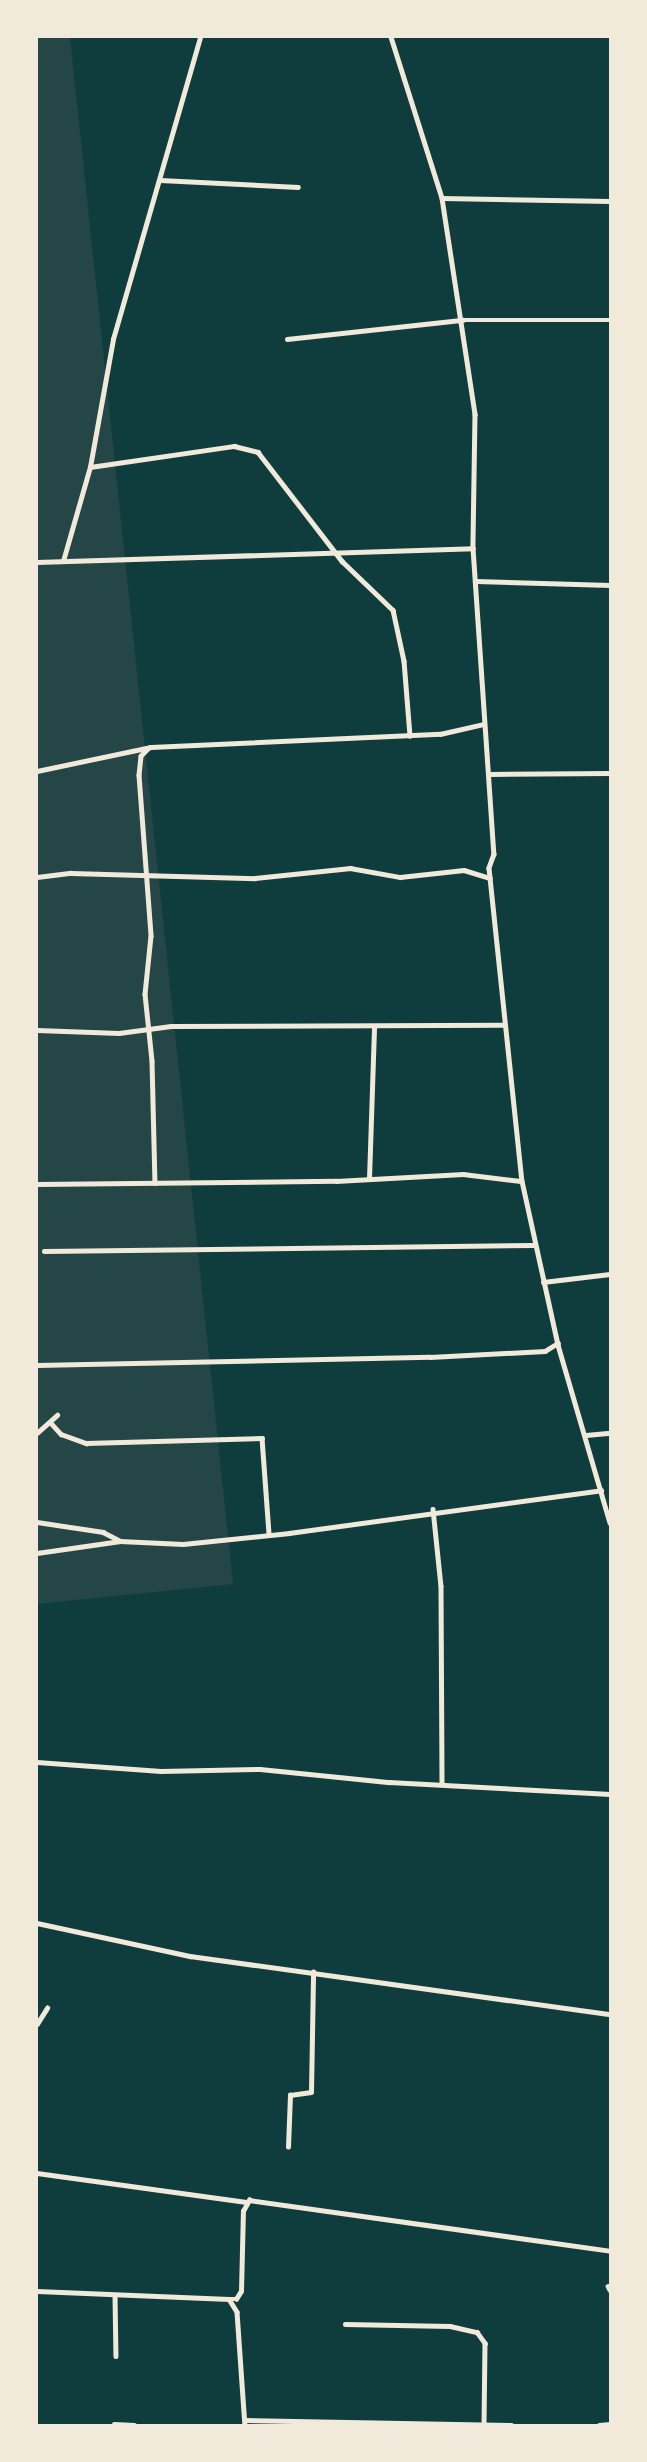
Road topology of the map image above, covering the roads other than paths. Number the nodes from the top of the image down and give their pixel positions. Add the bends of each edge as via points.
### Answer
1 (200, 37) edge
2 (391, 37) edge
3 (160, 180) junction
4 (298, 187) dead end
5 (442, 198) junction
6 (610, 201) edge
7 (463, 320) junction
8 (610, 320) edge
9 (287, 339) dead end
10 (90, 467) junction
11 (473, 548) junction
12 (335, 552) junction
13 (63, 561) junction
14 (37, 562) edge
15 (476, 581) junction
16 (610, 585) edge
17 (484, 724) junction
18 (410, 736) junction
19 (151, 747) junction
20 (37, 771) edge
21 (489, 774) junction
22 (610, 774) edge
23 (145, 876) junction
24 (37, 877) edge
25 (490, 879) junction
26 (504, 1025) junction
27 (374, 1028) junction
28 (149, 1029) junction
29 (37, 1030) edge
30 (369, 1179) junction
31 (522, 1181) junction
32 (155, 1183) junction
33 (37, 1184) edge
34 (533, 1245) junction
35 (44, 1251) dead end
36 (610, 1274) edge
37 (543, 1282) junction
38 (558, 1343) junction
39 (37, 1365) edge
40 (57, 1415) dead end
41 (51, 1423) junction
42 (37, 1433) edge
43 (610, 1433) edge
44 (586, 1435) junction
45 (601, 1490) junction
46 (433, 1509) junction
47 (37, 1522) edge
48 (610, 1523) edge
49 (269, 1534) junction
50 (120, 1541) junction
51 (37, 1553) edge
52 (37, 1762) edge
53 (442, 1784) junction
54 (610, 1794) edge
55 (37, 1923) edge
56 (313, 1972) junction
57 (47, 2007) dead end
58 (610, 2014) edge
59 (37, 2024) edge
60 (288, 2147) dead end
61 (37, 2173) edge
62 (246, 2202) junction
63 (610, 2251) edge
64 (37, 2291) edge
65 (115, 2295) junction
66 (229, 2299) junction
67 (345, 2324) dead end
68 (116, 2356) dead end
69 (245, 2423) edge
70 (484, 2423) junction
71 (114, 2424) edge
72 (610, 2424) edge
73 (134, 2425) edge
74 (511, 2425) edge
75 (599, 2425) edge

1 - 3 street
2 - 5 street
3 - 4 street
3 - 10 street via 113,339
5 - 6 street
5 - 7 street
7 - 8 street
7 - 9 street
7 - 11 street via 475,414
10 - 12 street via 251,447
10 - 13 street
11 - 12 street
11 - 15 street
12 - 13 street
12 - 18 street via 393,610 404,661
13 - 14 street
15 - 16 street
15 - 17 street
17 - 18 street
17 - 21 street
18 - 19 street
19 - 20 street
19 - 23 street via 140,763
21 - 22 street
21 - 25 street via 494,853
23 - 24 street
23 - 25 street via 265,878 350,868 400,877 464,870
23 - 28 street via 151,936 145,979
25 - 26 street
26 - 27 street
26 - 31 street
27 - 28 street via 265,1024
27 - 30 street
28 - 29 street via 119,1033
28 - 32 street
30 - 31 street via 463,1174
30 - 32 street
31 - 34 street
32 - 33 street
34 - 35 street
34 - 37 street
36 - 37 street
37 - 38 street
38 - 39 street via 545,1350 443,1356
38 - 44 street
40 - 41 street
41 - 42 street
41 - 49 street via 61,1434 86,1443 262,1438
43 - 44 street
44 - 45 street
45 - 46 street
45 - 48 street
46 - 49 street
46 - 53 street via 441,1586
47 - 50 street via 103,1532
49 - 50 street via 183,1544
50 - 51 street
52 - 53 street via 161,1770 260,1769
53 - 54 street
55 - 56 street via 190,1956
56 - 58 street
56 - 60 street via 312,2090 290,2095
57 - 59 street
61 - 62 street
62 - 63 street
62 - 66 street via 241,2291 236,2299
64 - 65 street
65 - 66 street
65 - 68 street
66 - 69 street via 237,2312
67 - 70 street via 450,2326 477,2332 485,2343
69 - 70 street
70 - 74 street
71 - 73 street
72 - 75 street

